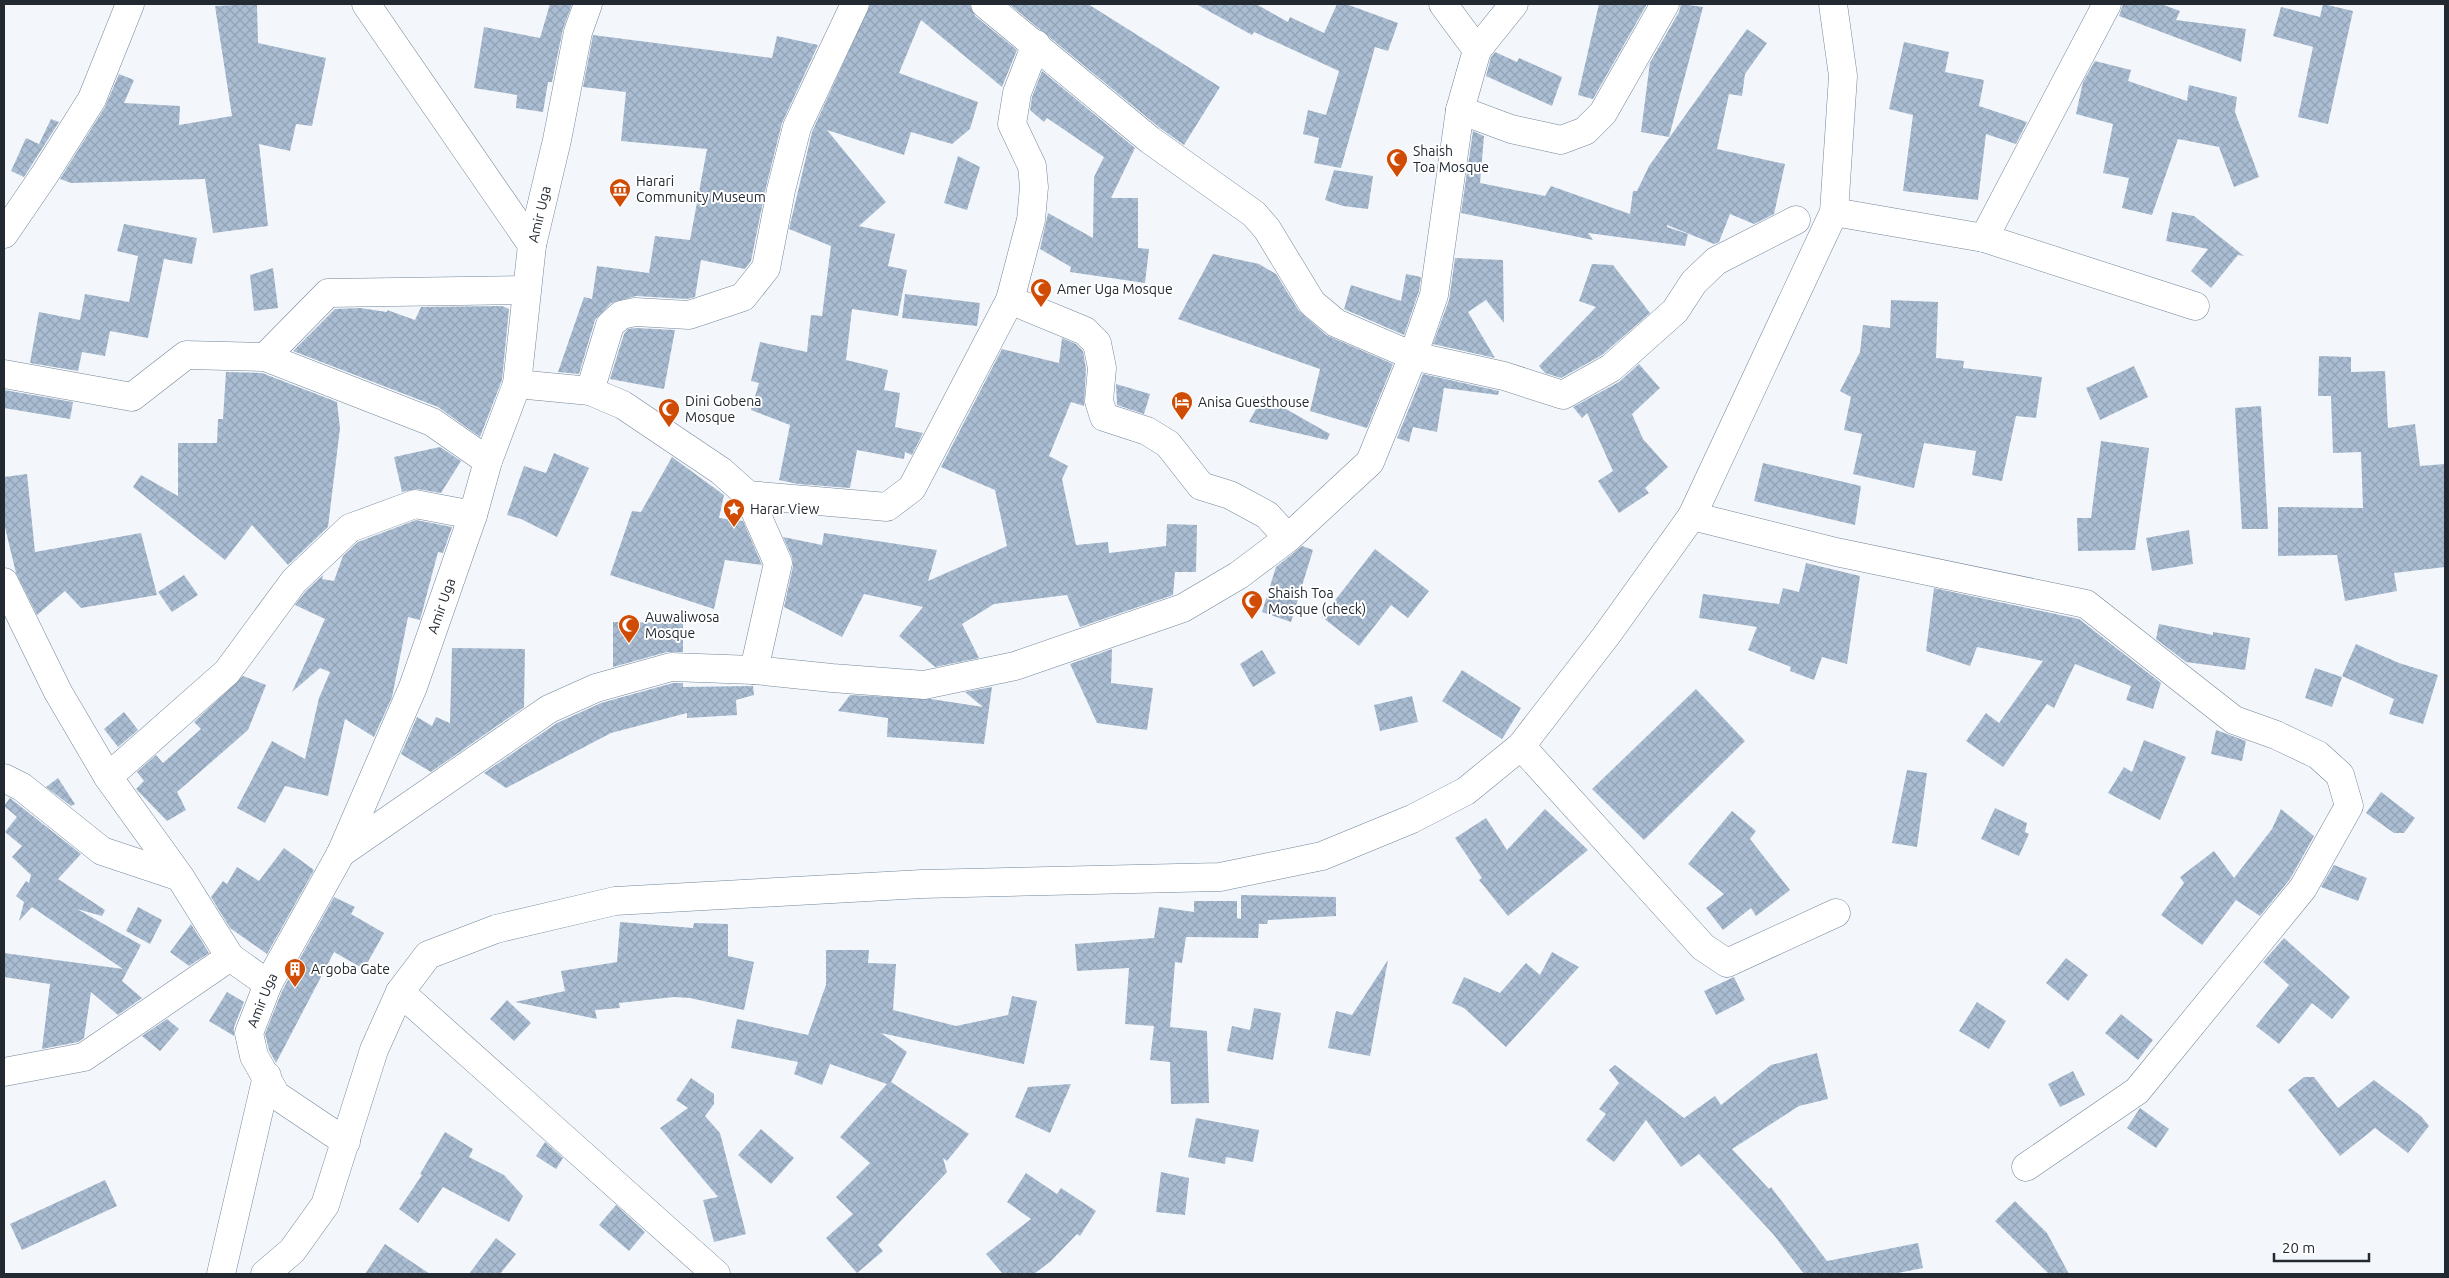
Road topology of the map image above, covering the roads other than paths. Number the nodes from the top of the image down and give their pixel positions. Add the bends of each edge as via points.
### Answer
1 (130, 4) edge
2 (366, 4) edge
3 (588, 4) edge
4 (855, 4) edge
5 (985, 4) edge
6 (1443, 4) edge
7 (1514, 4) edge
8 (1665, 4) edge
9 (1833, 4) edge
10 (2106, 4) edge
11 (1036, 44) junction
12 (1477, 50) junction
13 (1460, 110) junction
14 (1834, 212) junction
15 (1796, 220) dead end
16 (4, 234) edge
17 (1984, 238) junction
18 (532, 244) junction
19 (526, 290) junction
20 (1010, 300) junction
21 (2194, 306) dead end
22 (1413, 356) junction
23 (265, 357) junction
24 (4, 374) edge
25 (517, 384) junction
26 (590, 391) junction
27 (488, 461) junction
28 (748, 495) junction
29 (473, 515) junction
30 (1692, 516) junction
31 (1288, 538) junction
32 (4, 582) edge
33 (754, 670) junction
34 (1521, 746) junction
35 (4, 778) edge
36 (108, 778) junction
37 (341, 853) junction
38 (180, 877) junction
39 (1836, 913) dead end
40 (230, 957) junction
41 (268, 984) junction
42 (400, 992) junction
43 (4, 1072) edge
44 (267, 1076) junction
45 (346, 1142) junction
46 (2026, 1167) dead end
47 (221, 1274) edge
48 (264, 1274) edge
49 (716, 1274) edge

1 - 16 street via 92,99
2 - 18 street
3 - 18 street, Amir Uga via 578,32
4 - 26 street via 797,127 766,268 744,297 689,315 635,312 621,315 610,325
5 - 11 street
6 - 12 street
7 - 12 street
8 - 13 street via 1603,113 1585,131 1561,140 1511,129
9 - 14 street via 1843,76
10 - 17 street
11 - 20 street via 1017,93 1012,124 1032,166 1034,187 1031,220
11 - 22 street via 1150,140 1254,214 1312,304 1336,323
12 - 13 street
13 - 22 street via 1434,295
14 - 17 street
14 - 30 street
15 - 22 street via 1716,261 1694,282 1675,311 1611,368 1563,395 1504,376
17 - 21 street
18 - 19 street, Amir Uga
19 - 23 street via 328,293
19 - 25 street, Amir Uga
20 - 28 street via 912,488 887,507
20 - 31 street via 1085,331 1096,342 1102,368 1099,401 1104,417 1148,431 1168,444 1201,486 1230,494 1267,515
22 - 31 street via 1370,462
23 - 24 street via 186,355 132,396
23 - 27 street via 432,422
25 - 26 street
25 - 27 street, Amir Uga
26 - 28 street via 623,405 721,471
27 - 29 street, Amir Uga
28 - 33 street via 778,563
29 - 36 street via 415,504 350,528 294,581 227,672
29 - 37 street, Amir Uga via 413,687
30 - 34 street via 1606,636
30 - 46 street via 1836,552 2086,604 2234,720 2276,735 2318,756 2340,775 2349,806 2303,888 2137,1091
31 - 33 street via 1239,575 1183,608 1016,666 924,685
32 - 36 street via 58,692
33 - 37 street via 671,667 596,688 550,709
34 - 39 street via 1703,947 1727,962
34 - 42 street via 1466,791 1412,819 1322,856 1220,877 922,884 615,901 496,929 428,955
35 - 38 street via 22,787 102,852
36 - 38 street
37 - 41 street, Amir Uga
38 - 40 street
40 - 41 street
40 - 43 street via 84,1057
41 - 44 street, Amir Uga via 249,1033 254,1056
42 - 45 street via 374,1050
42 - 49 street
44 - 45 street, Amir Uga via 276,1094
44 - 47 street
45 - 48 street via 325,1204 292,1251

